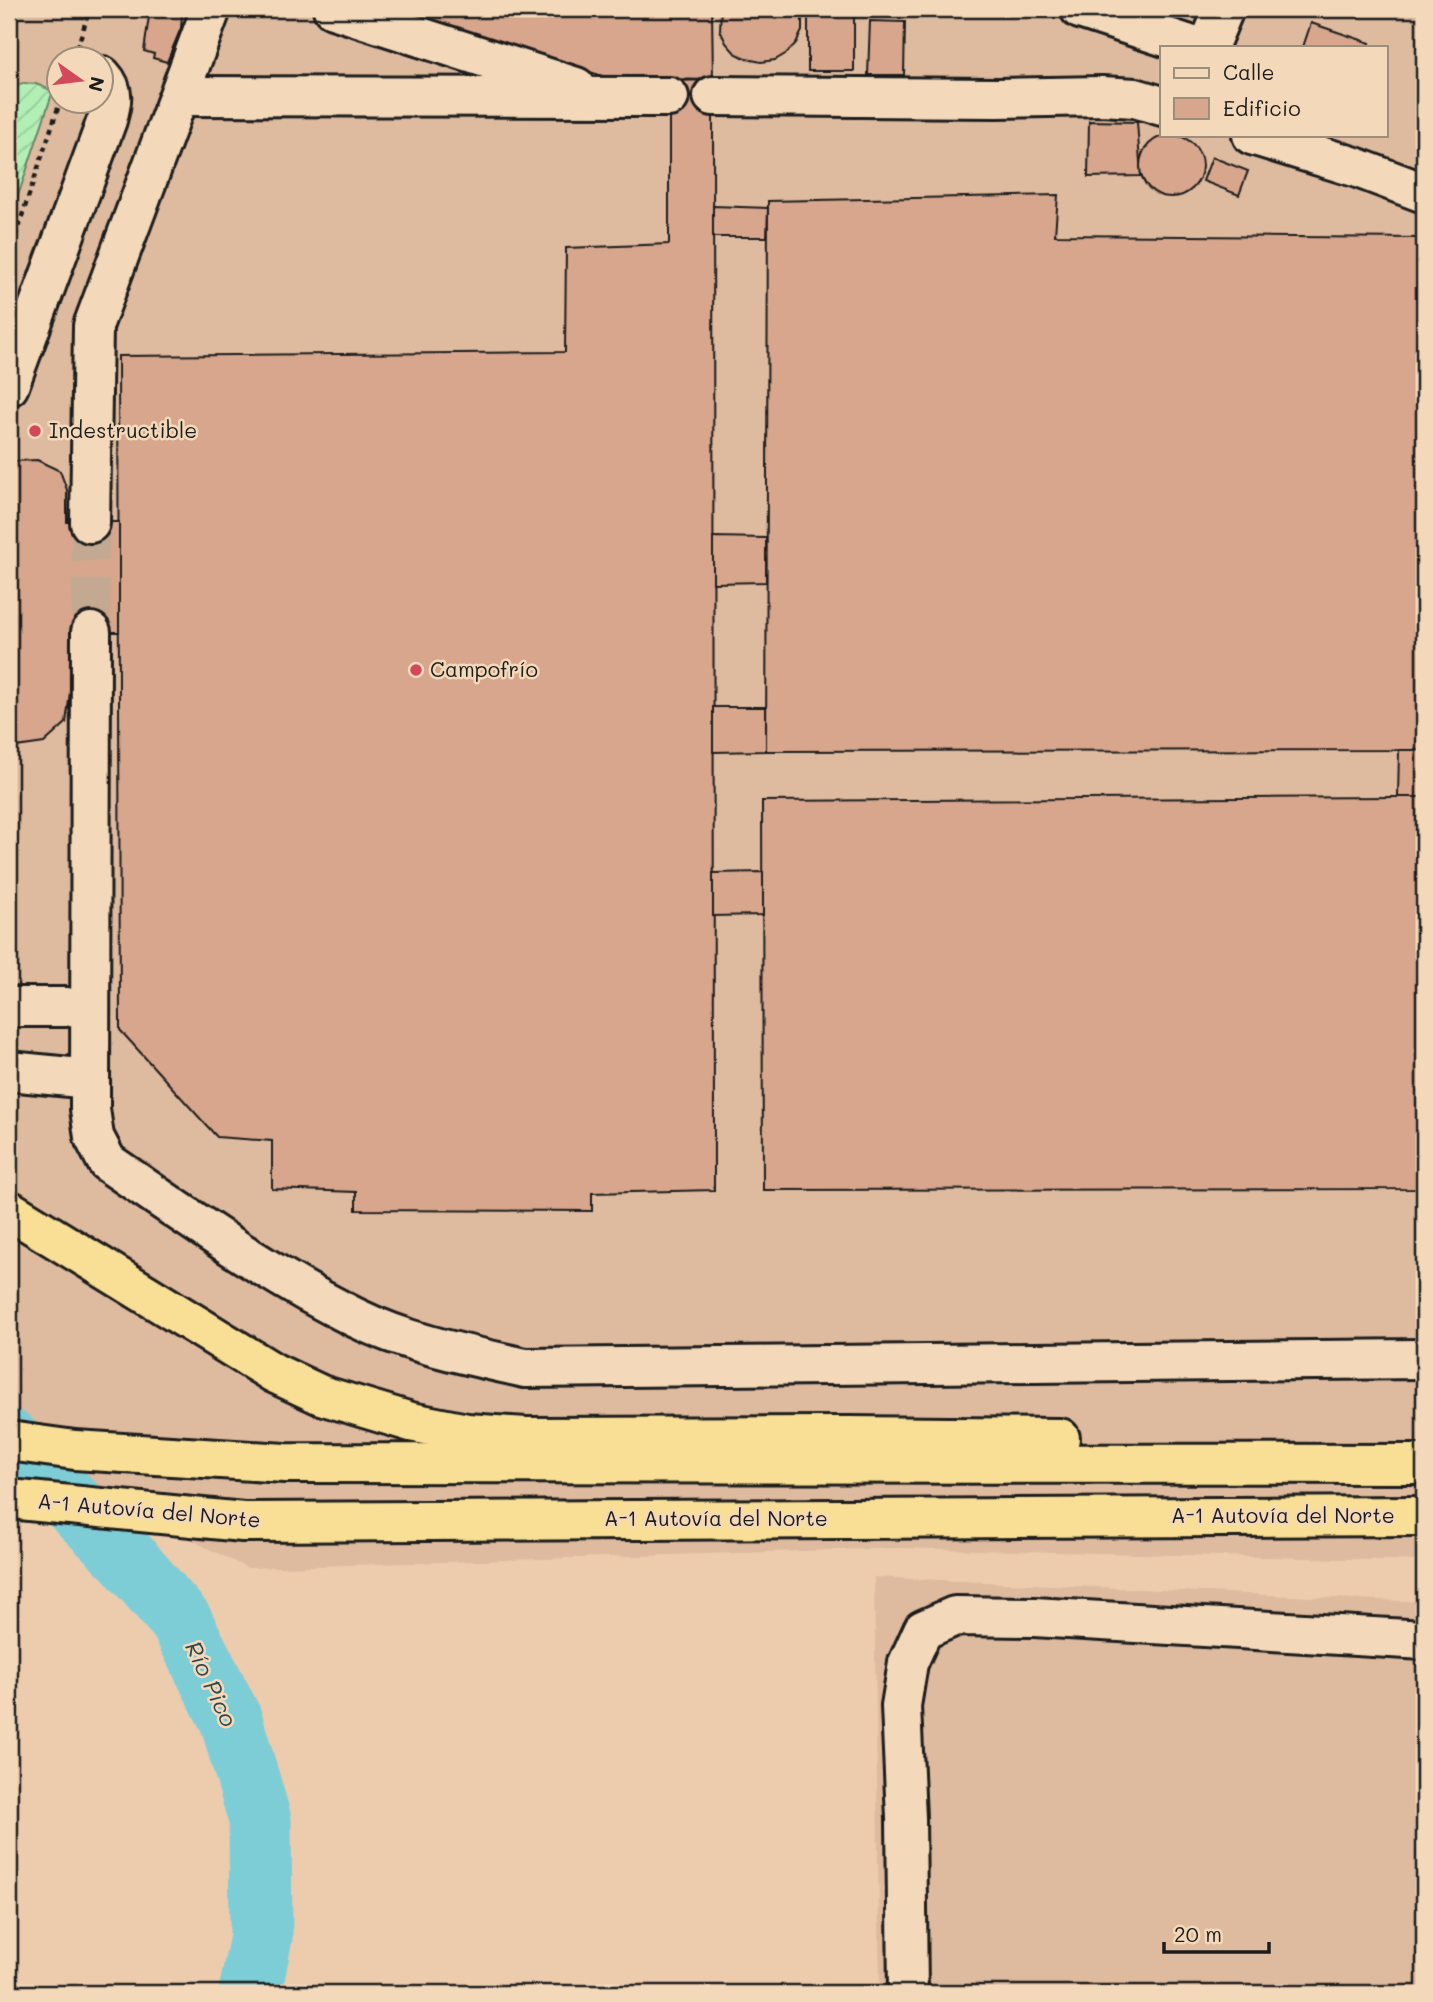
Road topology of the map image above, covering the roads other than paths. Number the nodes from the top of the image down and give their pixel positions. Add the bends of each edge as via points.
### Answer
1 (211, 9) edge
2 (333, 9) edge
3 (1080, 9) edge
4 (1224, 9) edge
5 (1196, 46) edge
6 (1204, 46) edge
7 (179, 96) junction
8 (713, 96) dead end
9 (608, 97) junction
10 (669, 97) dead end
11 (1160, 106) edge
12 (108, 116) edge
13 (1255, 136) edge
14 (1424, 193) edge
15 (9, 386) edge
16 (90, 523) tunnel mouth
17 (91, 632) tunnel mouth
18 (9, 1007) edge
19 (66, 1007) dead end
20 (9, 1071) edge
21 (90, 1079) junction
22 (9, 1210) edge
23 (1424, 1359) edge
24 (9, 1441) edge
25 (1314, 1464) junction
26 (1424, 1464) edge
27 (9, 1499) edge
28 (1424, 1516) edge
29 (1424, 1640) edge
30 (908, 1993) edge

1 - 7 lane
2 - 9 lane
3 - 5 lane
4 - 6 lane via 1214,37
7 - 9 lane
7 - 16 lane via 93,326
8 - 11 lane via 1102,96 1135,98
9 - 10 lane
12 - 15 lane
13 - 14 lane
17 - 21 lane
18 - 19 lane
20 - 21 lane
21 - 23 lane via 94,1137 107,1162 268,1270 358,1319 405,1337 525,1368
22 - 25 highway via 285,1378 363,1409 467,1433 1172,1440
24 - 25 highway via 75,1450 285,1463
25 - 26 highway
27 - 28 highway, A-1 Autovía del Norte via 243,1522
29 - 30 lane via 1034,1617 955,1616 923,1630 908,1663 901,1706

